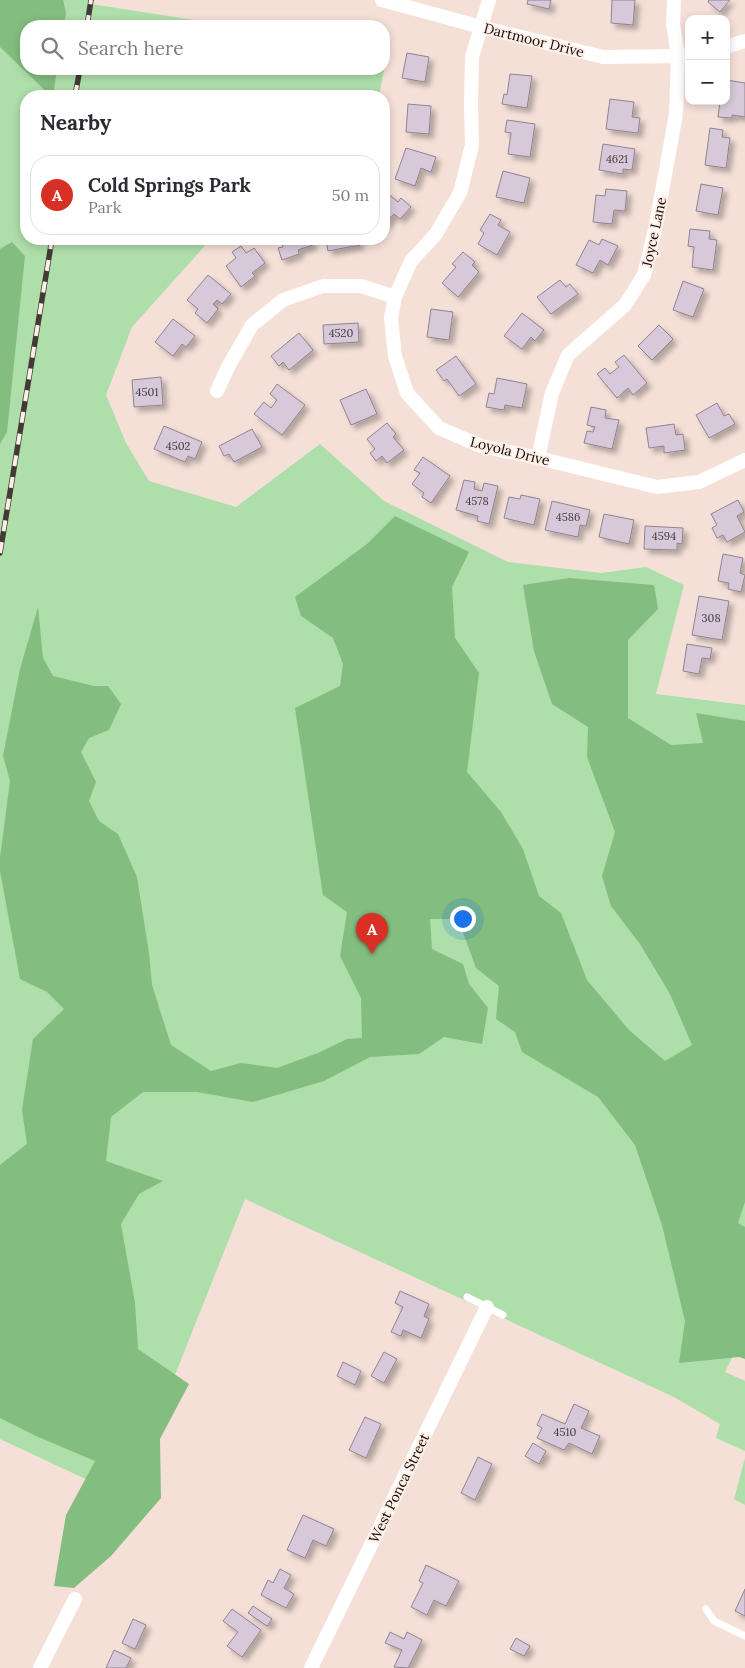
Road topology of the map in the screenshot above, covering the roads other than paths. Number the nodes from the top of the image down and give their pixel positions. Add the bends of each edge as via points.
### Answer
1 (382, 0) edge
2 (489, 0) edge
3 (674, 0) edge
4 (481, 27) junction
5 (745, 41) edge
6 (730, 46) edge
7 (683, 55) edge
8 (395, 297) junction
9 (217, 391) dead end
10 (538, 458) junction
11 (745, 460) edge
12 (467, 1298) dead end
13 (487, 1307) junction
14 (503, 1315) dead end
15 (75, 1599) dead end
16 (706, 1609) dead end
17 (745, 1636) edge
18 (40, 1668) edge
19 (311, 1668) edge

1 - 4 street, Dartmoor Drive
2 - 4 street, Loyola Drive
3 - 7 street, Joyce Lane via 673,24
4 - 7 street, Dartmoor Drive via 603,57
4 - 8 street, Loyola Drive via 472,58 472,145 460,193 435,235 411,261
5 - 6 street
7 - 10 street, Joyce Lane via 676,114 644,275 624,305 568,354 552,393
8 - 9 street via 361,286 323,286 283,300 252,325
8 - 10 street, Loyola Drive via 390,318 395,356 407,393 439,428 481,446
10 - 11 street, Loyola Drive via 657,487 699,482
12 - 13 lane
13 - 14 lane
13 - 19 street, West Ponca Street
15 - 18 street
16 - 17 lane via 714,1620

